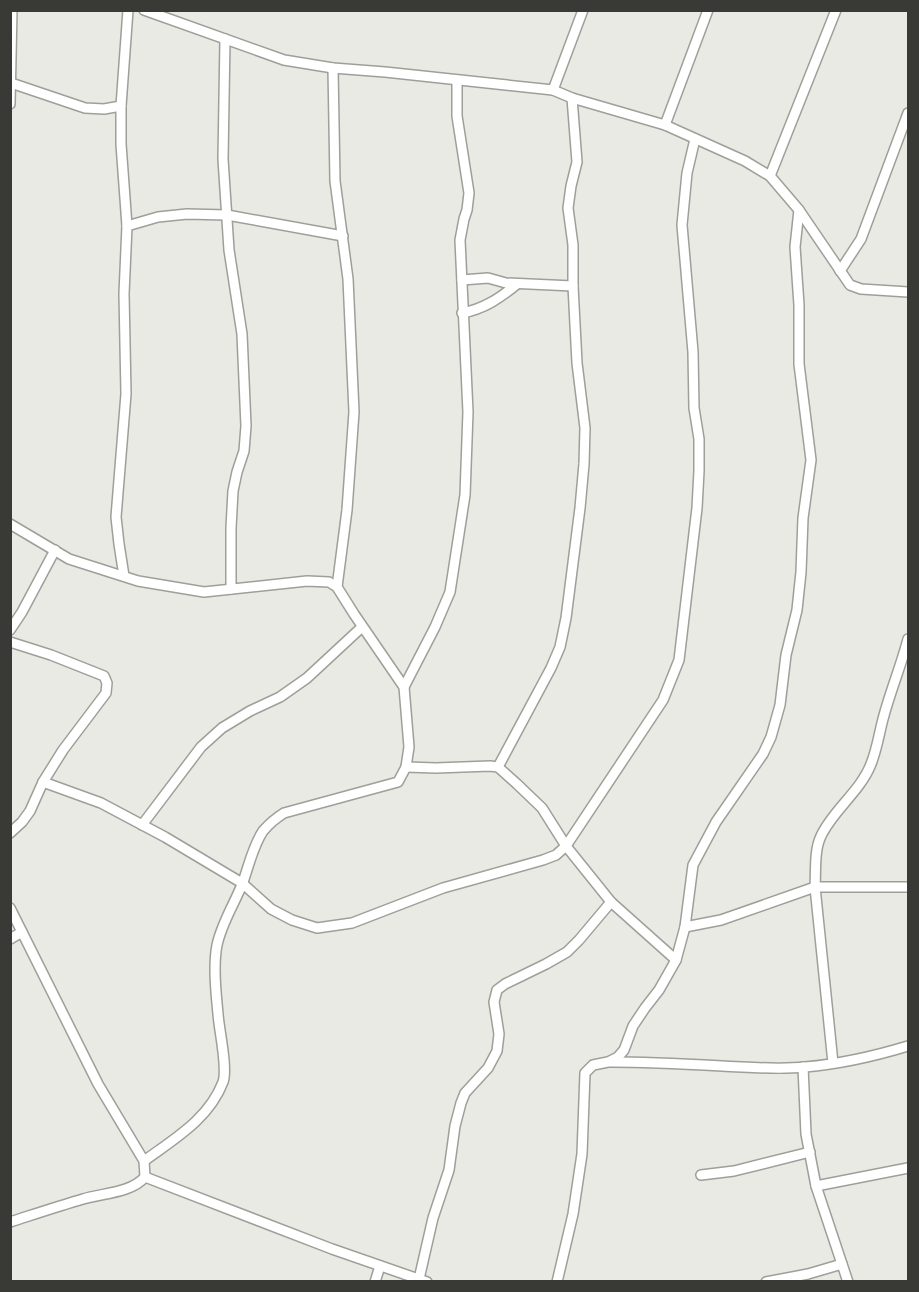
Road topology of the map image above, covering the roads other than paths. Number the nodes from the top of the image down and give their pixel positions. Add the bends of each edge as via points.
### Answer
1 (12, 10) edge
2 (128, 10) edge
3 (144, 10) edge
4 (583, 10) edge
5 (708, 10) edge
6 (836, 10) edge
7 (225, 39) junction
8 (333, 68) junction
9 (457, 80) junction
10 (11, 83) edge
11 (553, 90) junction
12 (572, 98) junction
13 (10, 104) edge
14 (121, 106) junction
15 (909, 113) edge
16 (665, 125) junction
17 (695, 139) junction
18 (770, 176) junction
19 (800, 210) junction
20 (227, 215) junction
21 (127, 226) junction
22 (343, 236) junction
23 (840, 271) junction
24 (462, 280) junction
25 (518, 284) junction
26 (573, 286) junction
27 (909, 292) edge
28 (462, 313) junction
29 (10, 524) edge
30 (55, 550) junction
31 (124, 576) junction
32 (338, 587) junction
33 (231, 589) junction
34 (363, 627) junction
35 (10, 630) edge
36 (909, 639) edge
37 (10, 642) edge
38 (404, 687) junction
39 (406, 767) junction
40 (498, 767) junction
41 (43, 782) junction
42 (142, 825) junction
43 (10, 833) edge
44 (566, 846) junction
45 (242, 883) junction
46 (815, 887) junction
47 (909, 887) edge
48 (611, 902) junction
49 (10, 908) edge
50 (685, 927) junction
51 (22, 932) junction
52 (10, 939) edge
53 (676, 960) junction
54 (909, 1046) edge
55 (608, 1062) junction
56 (833, 1063) junction
57 (803, 1067) junction
58 (810, 1152) junction
59 (144, 1161) junction
60 (909, 1168) edge
61 (701, 1175) dead end
62 (145, 1177) junction
63 (816, 1186) junction
64 (10, 1222) edge
65 (842, 1264) junction
66 (380, 1266) junction
67 (423, 1280) edge
68 (375, 1281) edge
69 (557, 1281) edge
70 (766, 1281) edge
71 (848, 1281) edge

1 - 10 street
2 - 14 street
3 - 7 street
4 - 11 street
5 - 16 street
6 - 18 street
7 - 8 street via 284,60
7 - 20 street
8 - 9 street
8 - 22 street via 335,181
9 - 11 street
9 - 24 street via 457,116 470,193 460,240
10 - 13 street
10 - 14 street via 85,108
11 - 12 street
12 - 16 street
12 - 26 street via 577,162 568,208
14 - 21 street
15 - 23 street via 861,239
16 - 17 street
17 - 18 street
17 - 44 street via 682,225 699,471 679,660 663,700
18 - 19 street
19 - 23 street
19 - 50 street via 795,247 799,364 811,460 797,610 771,737 693,865
20 - 21 street via 158,217
20 - 22 street
20 - 33 street via 242,334 246,426 233,492
21 - 31 street via 126,394 116,517
22 - 32 street via 354,412
23 - 27 street via 850,285 861,290
24 - 25 street via 488,278
24 - 28 street
25 - 26 street
25 - 28 street via 498,299
26 - 40 street via 585,428 566,618 551,668
28 - 38 street via 468,412 465,495 457,551 450,592
29 - 30 street
30 - 31 street via 69,559
30 - 35 street
31 - 33 street via 204,592
32 - 33 street via 329,582 307,581
32 - 34 street
34 - 38 street
34 - 42 street via 307,678 222,728 201,747
36 - 46 street via 870,766 820,837
37 - 41 street via 104,676 107,683 106,693
38 - 39 street via 409,747
39 - 40 street
39 - 45 street via 398,782 284,813 274,820 252,852
40 - 44 street via 542,808
41 - 42 street via 101,803
41 - 43 street via 30,811
42 - 45 street
44 - 45 street via 543,860 443,888 352,923 317,928 271,909
44 - 48 street
45 - 59 street via 217,946 217,1005 224,1079 215,1099 194,1125
46 - 47 street
46 - 50 street via 721,920
46 - 56 street
48 - 53 street
48 - 67 street via 567,952 497,990 497,1052 461,1103 449,1170 433,1218
49 - 51 street
50 - 53 street
51 - 52 street
51 - 59 street via 98,1084
53 - 55 street via 633,1026 624,1050
54 - 56 street
55 - 57 street
55 - 69 street via 593,1065 585,1073 582,1154
56 - 57 street
57 - 58 street
58 - 61 street
58 - 63 street
59 - 62 street
60 - 63 street
62 - 64 street via 139,1184 124,1189
62 - 66 street
63 - 65 street
65 - 70 street
65 - 71 street
66 - 67 street
66 - 68 street

